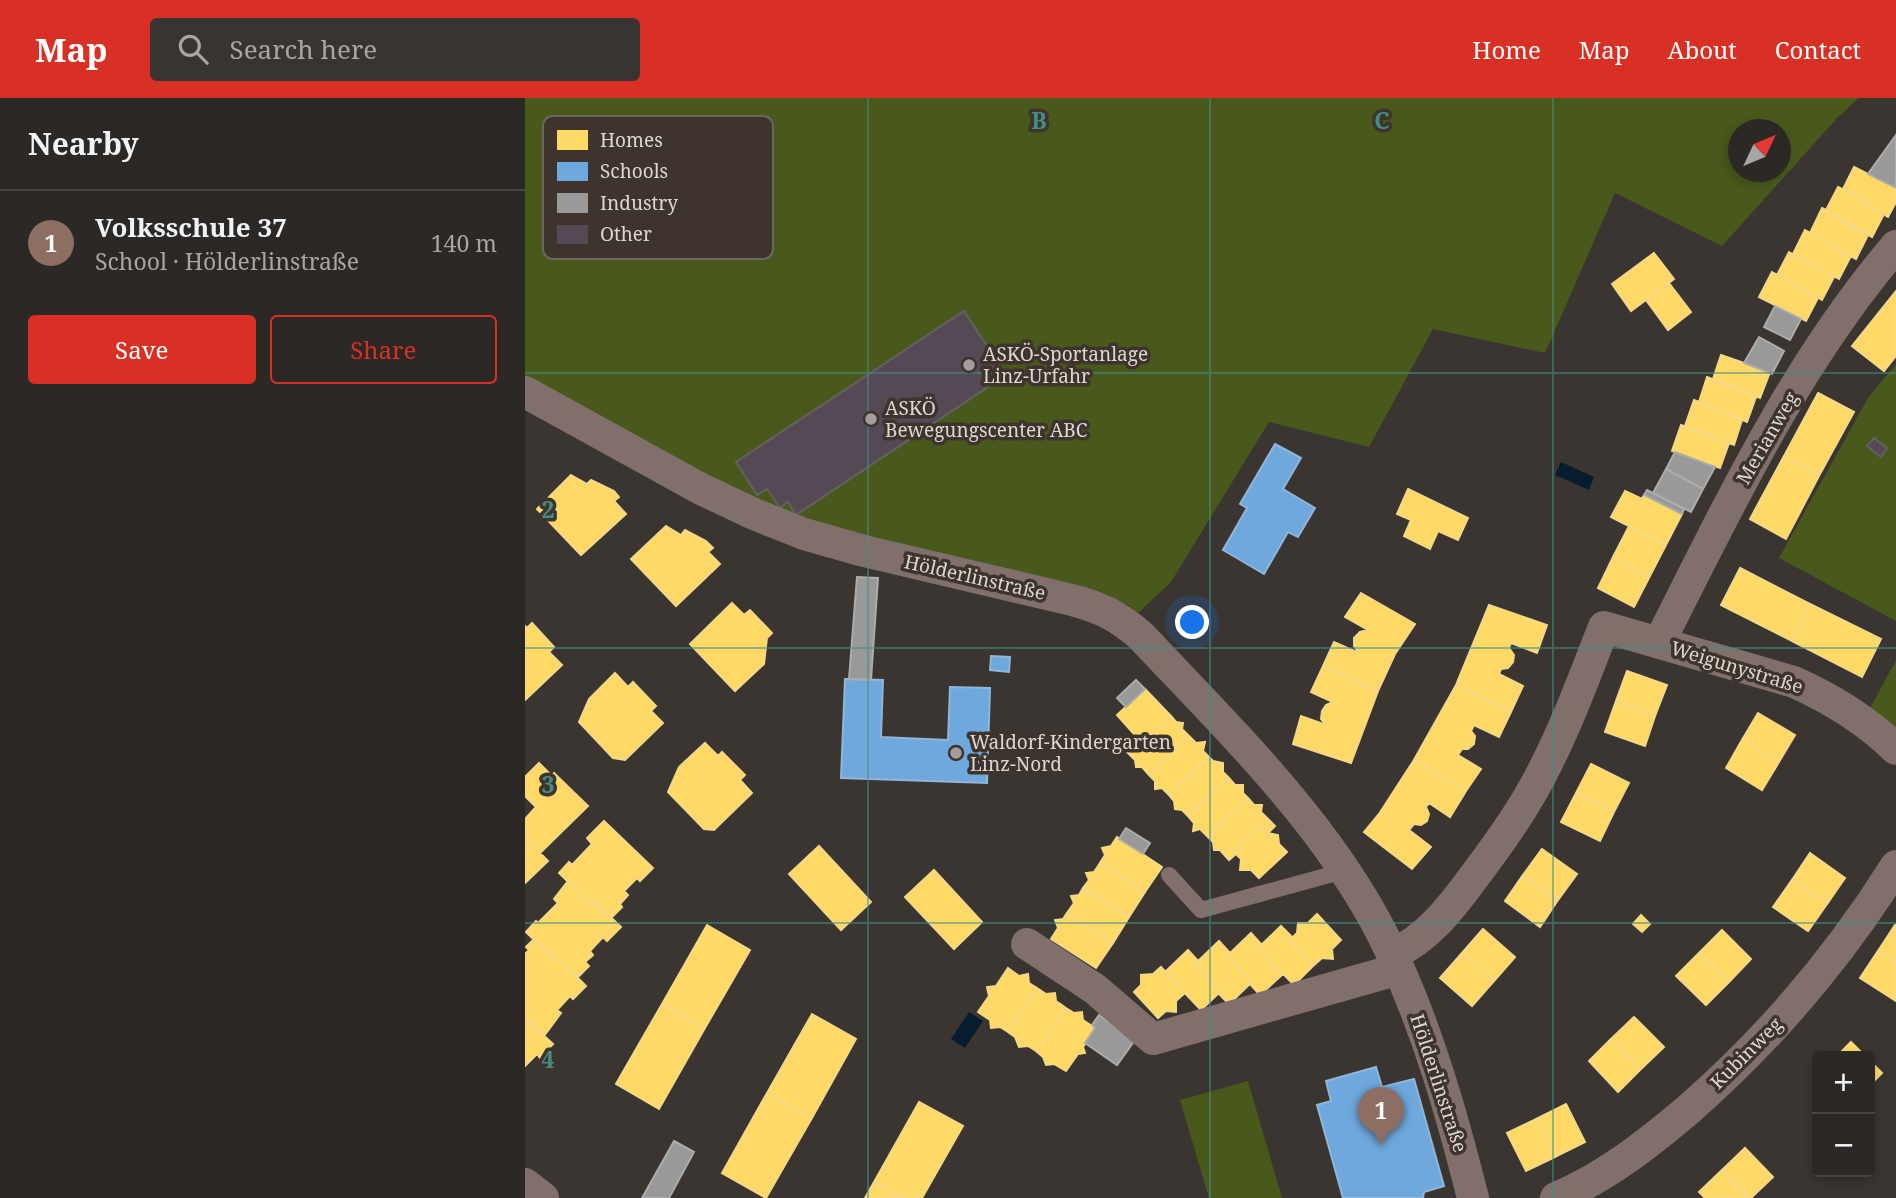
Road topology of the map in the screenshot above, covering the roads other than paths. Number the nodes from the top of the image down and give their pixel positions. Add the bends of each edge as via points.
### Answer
1 (1896, 246) edge
2 (525, 392) edge
3 (1659, 643) junction
4 (1896, 749) edge
5 (1896, 866) edge
6 (1344, 871) junction
7 (1168, 875) dead end
8 (1027, 944) dead end
9 (1396, 962) junction
10 (525, 1184) edge
11 (543, 1198) edge
12 (1473, 1198) edge
13 (1556, 1198) edge

1 - 3 street, Merianweg via 1854,299 1790,396
2 - 6 street, Hölderlinstraße via 701,489 804,534 1103,608 1141,636 1230,732 1313,827
3 - 4 street, Weigunystraße via 1809,689 1854,714
3 - 9 street, Weigunystraße via 1604,627 1574,705 1521,810 1454,903
5 - 13 street, Kubinweg via 1846,940 1757,1044 1661,1132 1614,1167
6 - 7 lane via 1201,910
6 - 9 street, Hölderlinstraße
8 - 9 street via 1095,989 1153,1039
9 - 12 street, Hölderlinstraße via 1436,1063
10 - 11 street

